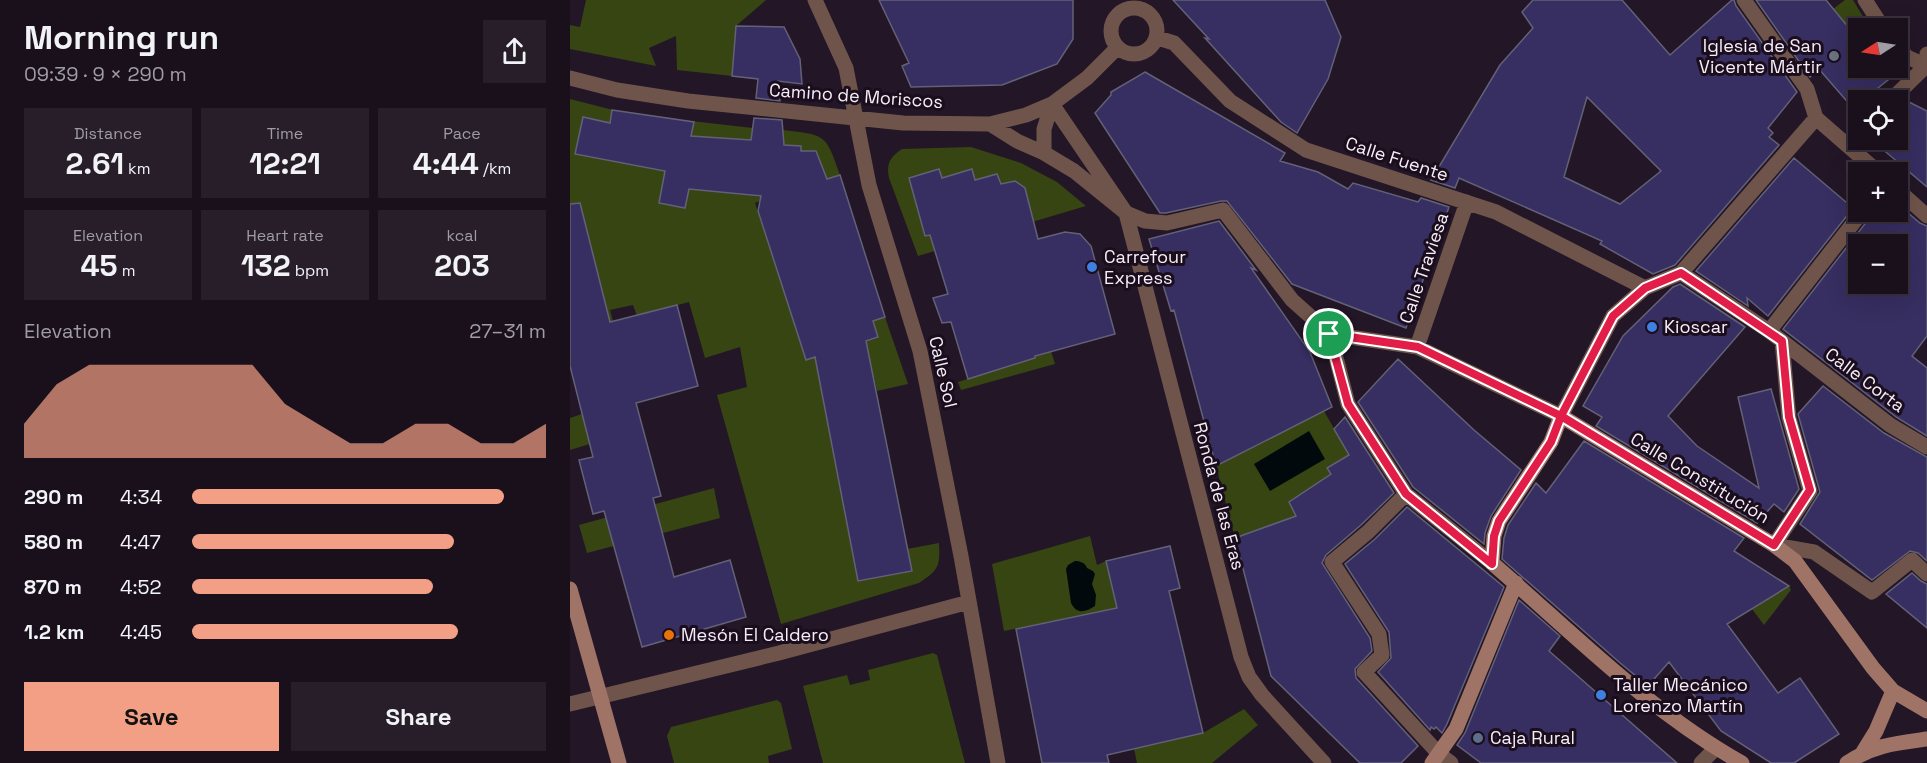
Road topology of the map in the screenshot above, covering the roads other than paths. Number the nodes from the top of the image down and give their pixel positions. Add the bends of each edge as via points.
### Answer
1 (815, 0) edge
2 (1744, 0) edge
3 (1865, 0) edge
4 (1123, 4) edge
5 (1877, 18) edge
6 (1158, 38) junction
7 (1117, 48) junction
8 (1908, 57) edge
9 (1927, 62) edge
10 (570, 78) edge
11 (1900, 90) edge
12 (1052, 104) junction
13 (1816, 118) junction
14 (856, 119) junction
15 (990, 124) junction
16 (1846, 144) joint
17 (1044, 153) junction
18 (1867, 162) edge
19 (1908, 199) edge
20 (1467, 202) junction
21 (1126, 213) junction
22 (1927, 216) edge
23 (1854, 222) edge
24 (1681, 273) junction
25 (1645, 288) junction
26 (1769, 331) junction
27 (1329, 334) junction
28 (1782, 341) junction
29 (1418, 347) junction
30 (1561, 416) junction
31 (1927, 447) edge
32 (1406, 494) junction
33 (1774, 545) junction
34 (1492, 564) junction
35 (1927, 574) edge
36 (1516, 583) junction
37 (570, 589) edge
38 (969, 602) junction
39 (1893, 691) junction
40 (600, 696) junction
41 (570, 704) edge
42 (1927, 711) edge
43 (1927, 739) edge
44 (1716, 748) junction
45 (1863, 752) junction
46 (1440, 760) edge
47 (619, 763) edge
48 (998, 763) edge
49 (1324, 763) edge
50 (1701, 763) edge
51 (1742, 763) edge
52 (1847, 763) edge

1 - 14 street, Calle Sol via 846,68
2 - 13 street via 1808,89
3 - 5 street
4 - 6 street via 1143,9 1156,21
4 - 7 street via 1111,26
6 - 7 street via 1141,54 1128,54
6 - 20 street, Calle Fuente via 1174,43 1230,101 1306,150
7 - 12 street, Camino de Moriscos via 1087,78
8 - 9 street
9 - 11 street
10 - 14 street, Camino de Moriscos via 688,101
12 - 15 street, Camino de Moriscos
12 - 17 street via 1044,129
12 - 21 street, Ronda de las Eras
13 - 16 street
13 - 24 street
14 - 15 street, Camino de Moriscos
14 - 38 street, Calle Sol via 869,184 920,351
15 - 17 street
16 - 18 street
17 - 21 street via 1074,171
19 - 22 street
20 - 25 street, Calle Fuente via 1496,212
20 - 29 street, Calle Traviesa
21 - 27 street via 1145,221 1167,223 1223,210 1292,300
21 - 49 street, Ronda de las Eras via 1241,657 1262,695
23 - 26 street
24 - 25 street
24 - 26 street, Calle Corta
25 - 30 street via 1613,316
26 - 28 street, Calle Corta
27 - 29 street, Calle Constitución
27 - 32 street via 1348,404
28 - 31 street, Calle Corta via 1890,425
28 - 33 street via 1789,417 1810,490
29 - 30 street, Calle Constitución
30 - 33 street, Calle Constitución
30 - 34 street via 1551,442 1499,521
32 - 34 street
32 - 46 street via 1332,562 1379,634 1382,655 1364,672
33 - 35 street via 1814,552 1872,592 1912,560
33 - 39 street, Calle Constitución via 1795,561
34 - 36 street
36 - 44 street via 1641,694
36 - 46 street
37 - 40 street
38 - 40 street
38 - 48 street, Calle Sol
39 - 42 street, Calle Constitución
39 - 45 street
40 - 41 street
40 - 47 street
43 - 45 street
44 - 50 street
44 - 51 street
45 - 52 street

